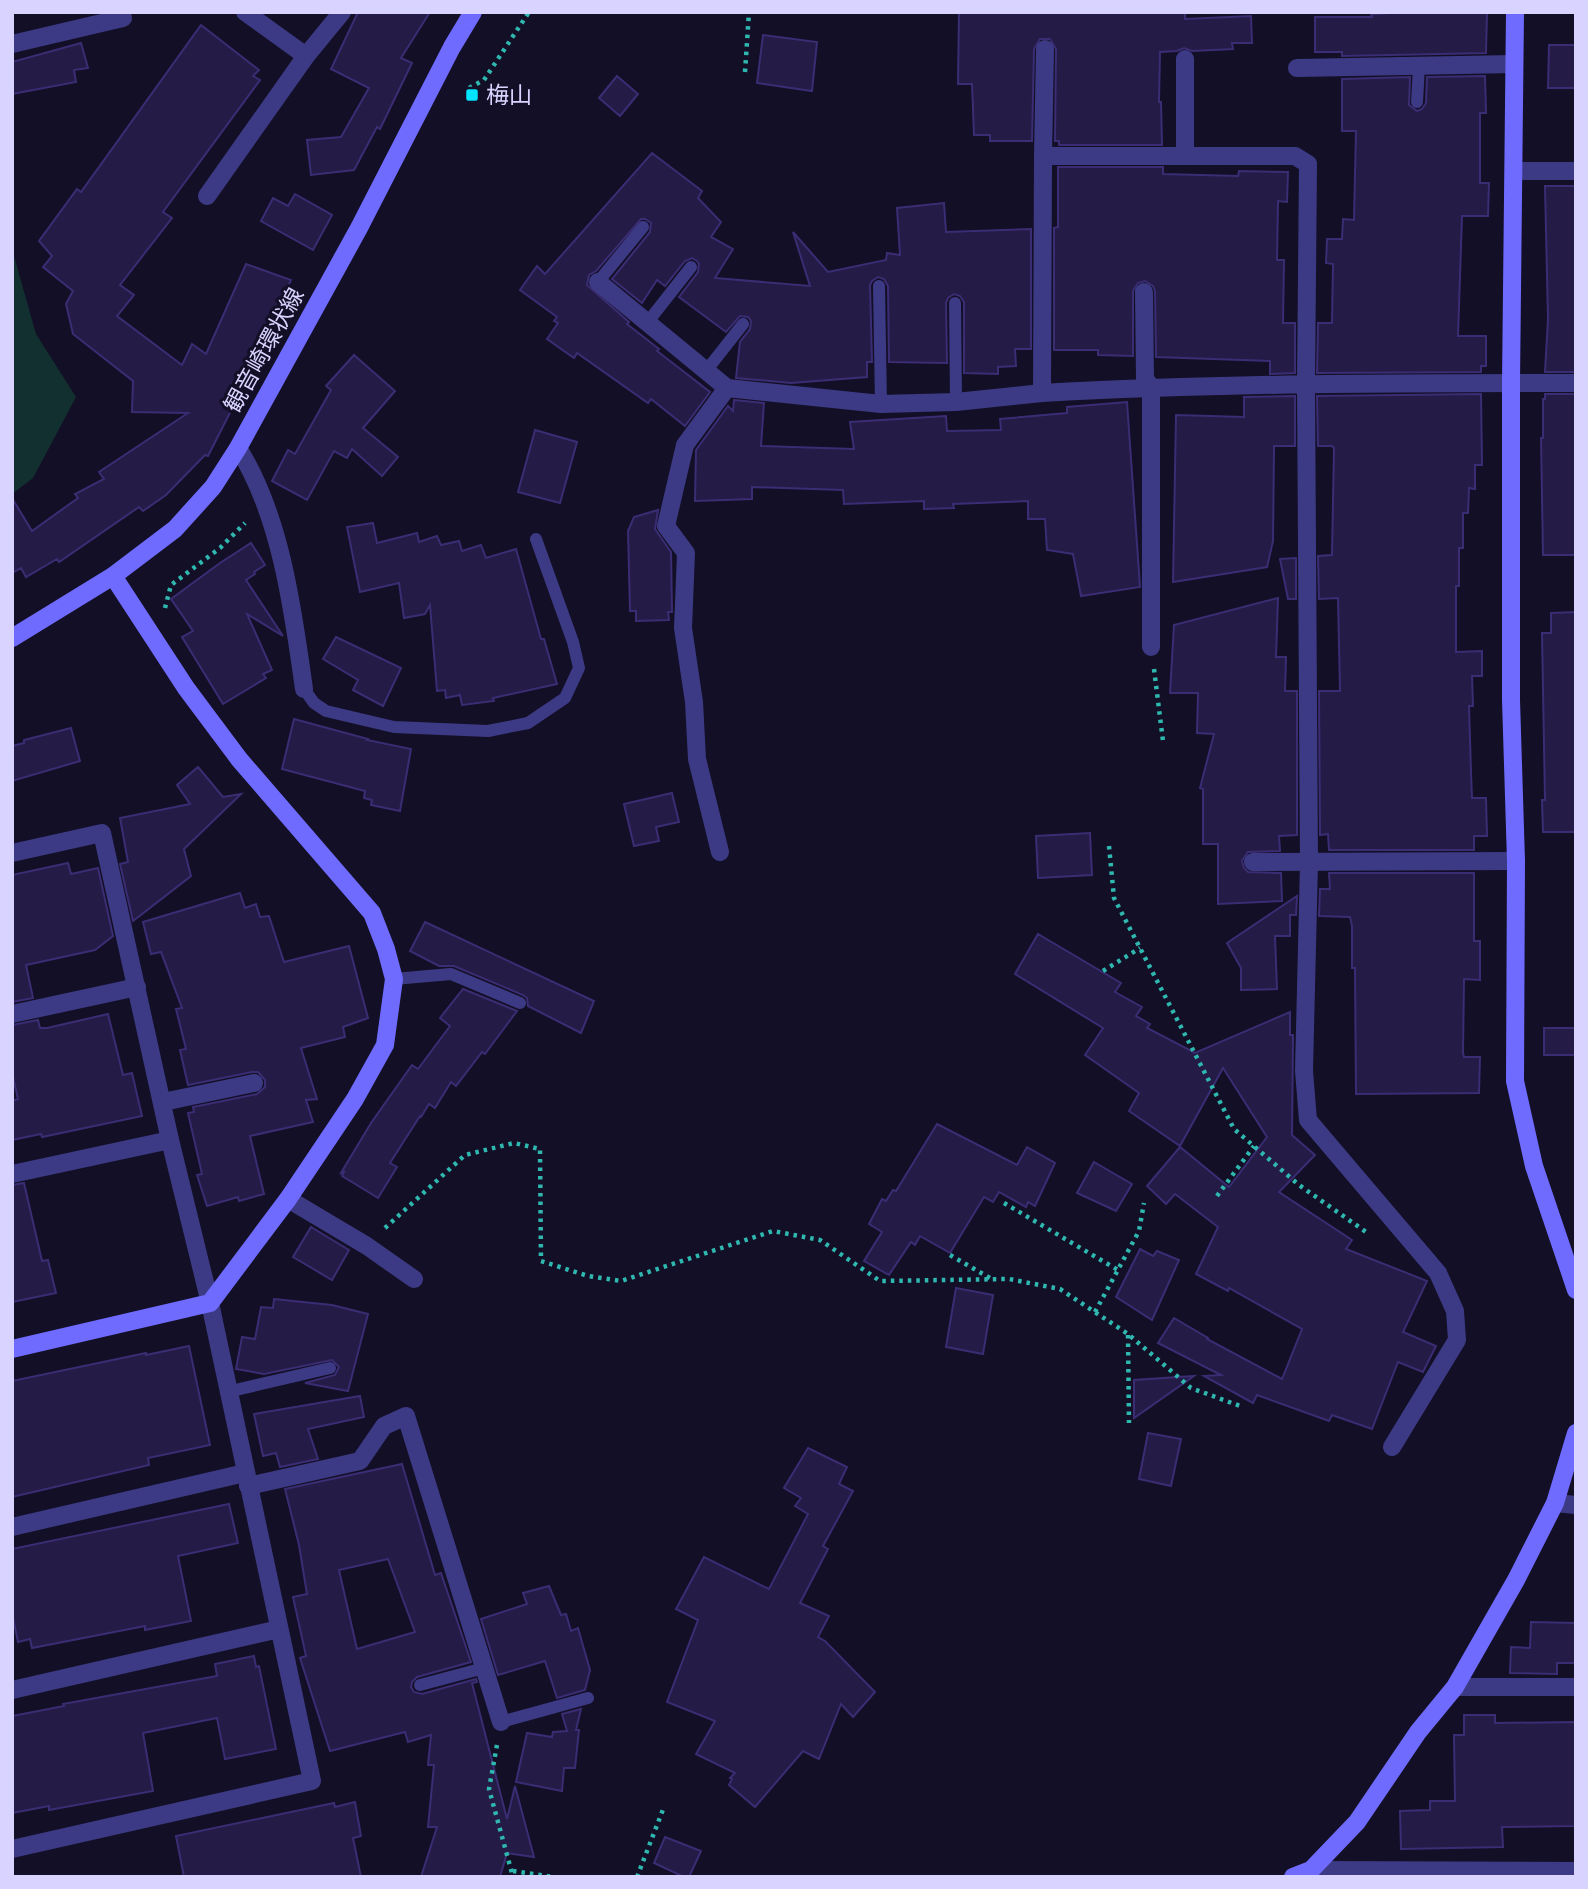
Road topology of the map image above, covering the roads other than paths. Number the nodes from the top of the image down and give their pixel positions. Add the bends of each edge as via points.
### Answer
1 (245, 12) edge
2 (342, 12) edge
3 (473, 12) edge
4 (1515, 12) edge
5 (123, 18) dead end
6 (12, 44) edge
7 (1045, 49) dead end
8 (306, 56) junction
9 (1185, 59) dead end
10 (1514, 64) junction
11 (1419, 66) junction
12 (1297, 68) dead end
13 (1417, 102) dead end
14 (1185, 155) junction
15 (1043, 156) junction
16 (1514, 171) junction
17 (1576, 171) edge
18 (207, 196) dead end
19 (643, 227) dead end
20 (691, 267) dead end
21 (598, 282) joint
22 (879, 286) dead end
23 (1144, 292) dead end
24 (955, 303) dead end
25 (647, 323) junction
26 (743, 324) dead end
27 (706, 370) junction
28 (1511, 383) junction
29 (1576, 383) edge
30 (1306, 385) junction
31 (1150, 387) junction
32 (727, 388) junction
33 (1042, 393) junction
34 (956, 402) junction
35 (881, 404) junction
36 (238, 448) junction
37 (536, 538) dead end
38 (113, 576) junction
39 (12, 638) edge
40 (1151, 647) road end
41 (304, 689) joint
42 (720, 852) dead end
43 (12, 853) edge
44 (1516, 861) junction
45 (1252, 862) dead end
46 (1309, 863) junction
47 (394, 979) junction
48 (137, 987) junction
49 (520, 1003) dead end
50 (12, 1014) edge
51 (254, 1083) dead end
52 (163, 1102) junction
53 (170, 1140) junction
54 (12, 1174) edge
55 (288, 1199) junction
56 (414, 1279) dead end
57 (1576, 1290) edge
58 (210, 1303) junction
59 (12, 1349) edge
60 (331, 1368) dead end
61 (228, 1392) junction
62 (1576, 1433) edge
63 (1392, 1447) dead end
64 (246, 1480) junction
65 (1555, 1503) junction
66 (1576, 1505) edge
67 (12, 1527) edge
68 (279, 1629) junction
69 (484, 1668) junction
70 (420, 1685) dead end
71 (1455, 1687) junction
72 (1576, 1687) edge
73 (12, 1690) edge
74 (588, 1698) dead end
75 (500, 1722) joint
76 (12, 1849) edge
77 (1311, 1870) junction
78 (1576, 1871) edge
79 (1293, 1877) edge

1 - 8 street
2 - 8 street
3 - 36 street, 観音崎環状線
4 - 10 street
5 - 6 street
7 - 15 street
8 - 18 street
9 - 14 street
10 - 11 street
10 - 16 street
11 - 12 street
11 - 13 lane
14 - 15 street
14 - 30 street via 1294,156 1308,164
15 - 33 street
16 - 17 street
16 - 28 street
19 - 21 lane
20 - 25 lane
21 - 25 street
22 - 35 lane
23 - 31 street via 1144,379
24 - 34 lane
25 - 27 street
26 - 27 lane
27 - 32 street
28 - 29 street
28 - 30 street
28 - 44 street
30 - 31 street
30 - 46 street
31 - 33 street
31 - 40 street
32 - 35 street
32 - 42 street via 685,445 666,526 686,553 683,628 697,759
33 - 34 street
34 - 35 street
36 - 38 street, 観音崎環状線 via 213,487 175,529
36 - 41 street via 265,503 286,582
37 - 41 lane via 579,668 565,698 528,723 488,731 394,727 326,712
38 - 39 street, 観音崎環状線
38 - 47 street via 239,759 372,913
43 - 48 street via 102,833
44 - 46 street
44 - 57 street via 1515,1081 1534,1166
45 - 46 street
46 - 63 street via 1304,1071 1308,1120 1438,1273 1455,1311 1457,1340
47 - 49 lane via 451,974
47 - 55 street via 385,1045
48 - 50 street
48 - 52 street
51 - 52 street
52 - 53 street
53 - 54 street
53 - 58 street
55 - 56 street
55 - 58 street
58 - 59 street
58 - 61 street
60 - 61 lane
61 - 64 street
62 - 65 street
64 - 67 street
64 - 68 street
64 - 69 street via 360,1461 384,1426 406,1416
65 - 66 street
65 - 71 street
68 - 73 street
68 - 76 street via 312,1781
69 - 70 lane
69 - 75 street
71 - 72 street
71 - 77 street via 1418,1732 1357,1822
74 - 75 lane
77 - 78 street
77 - 79 street

